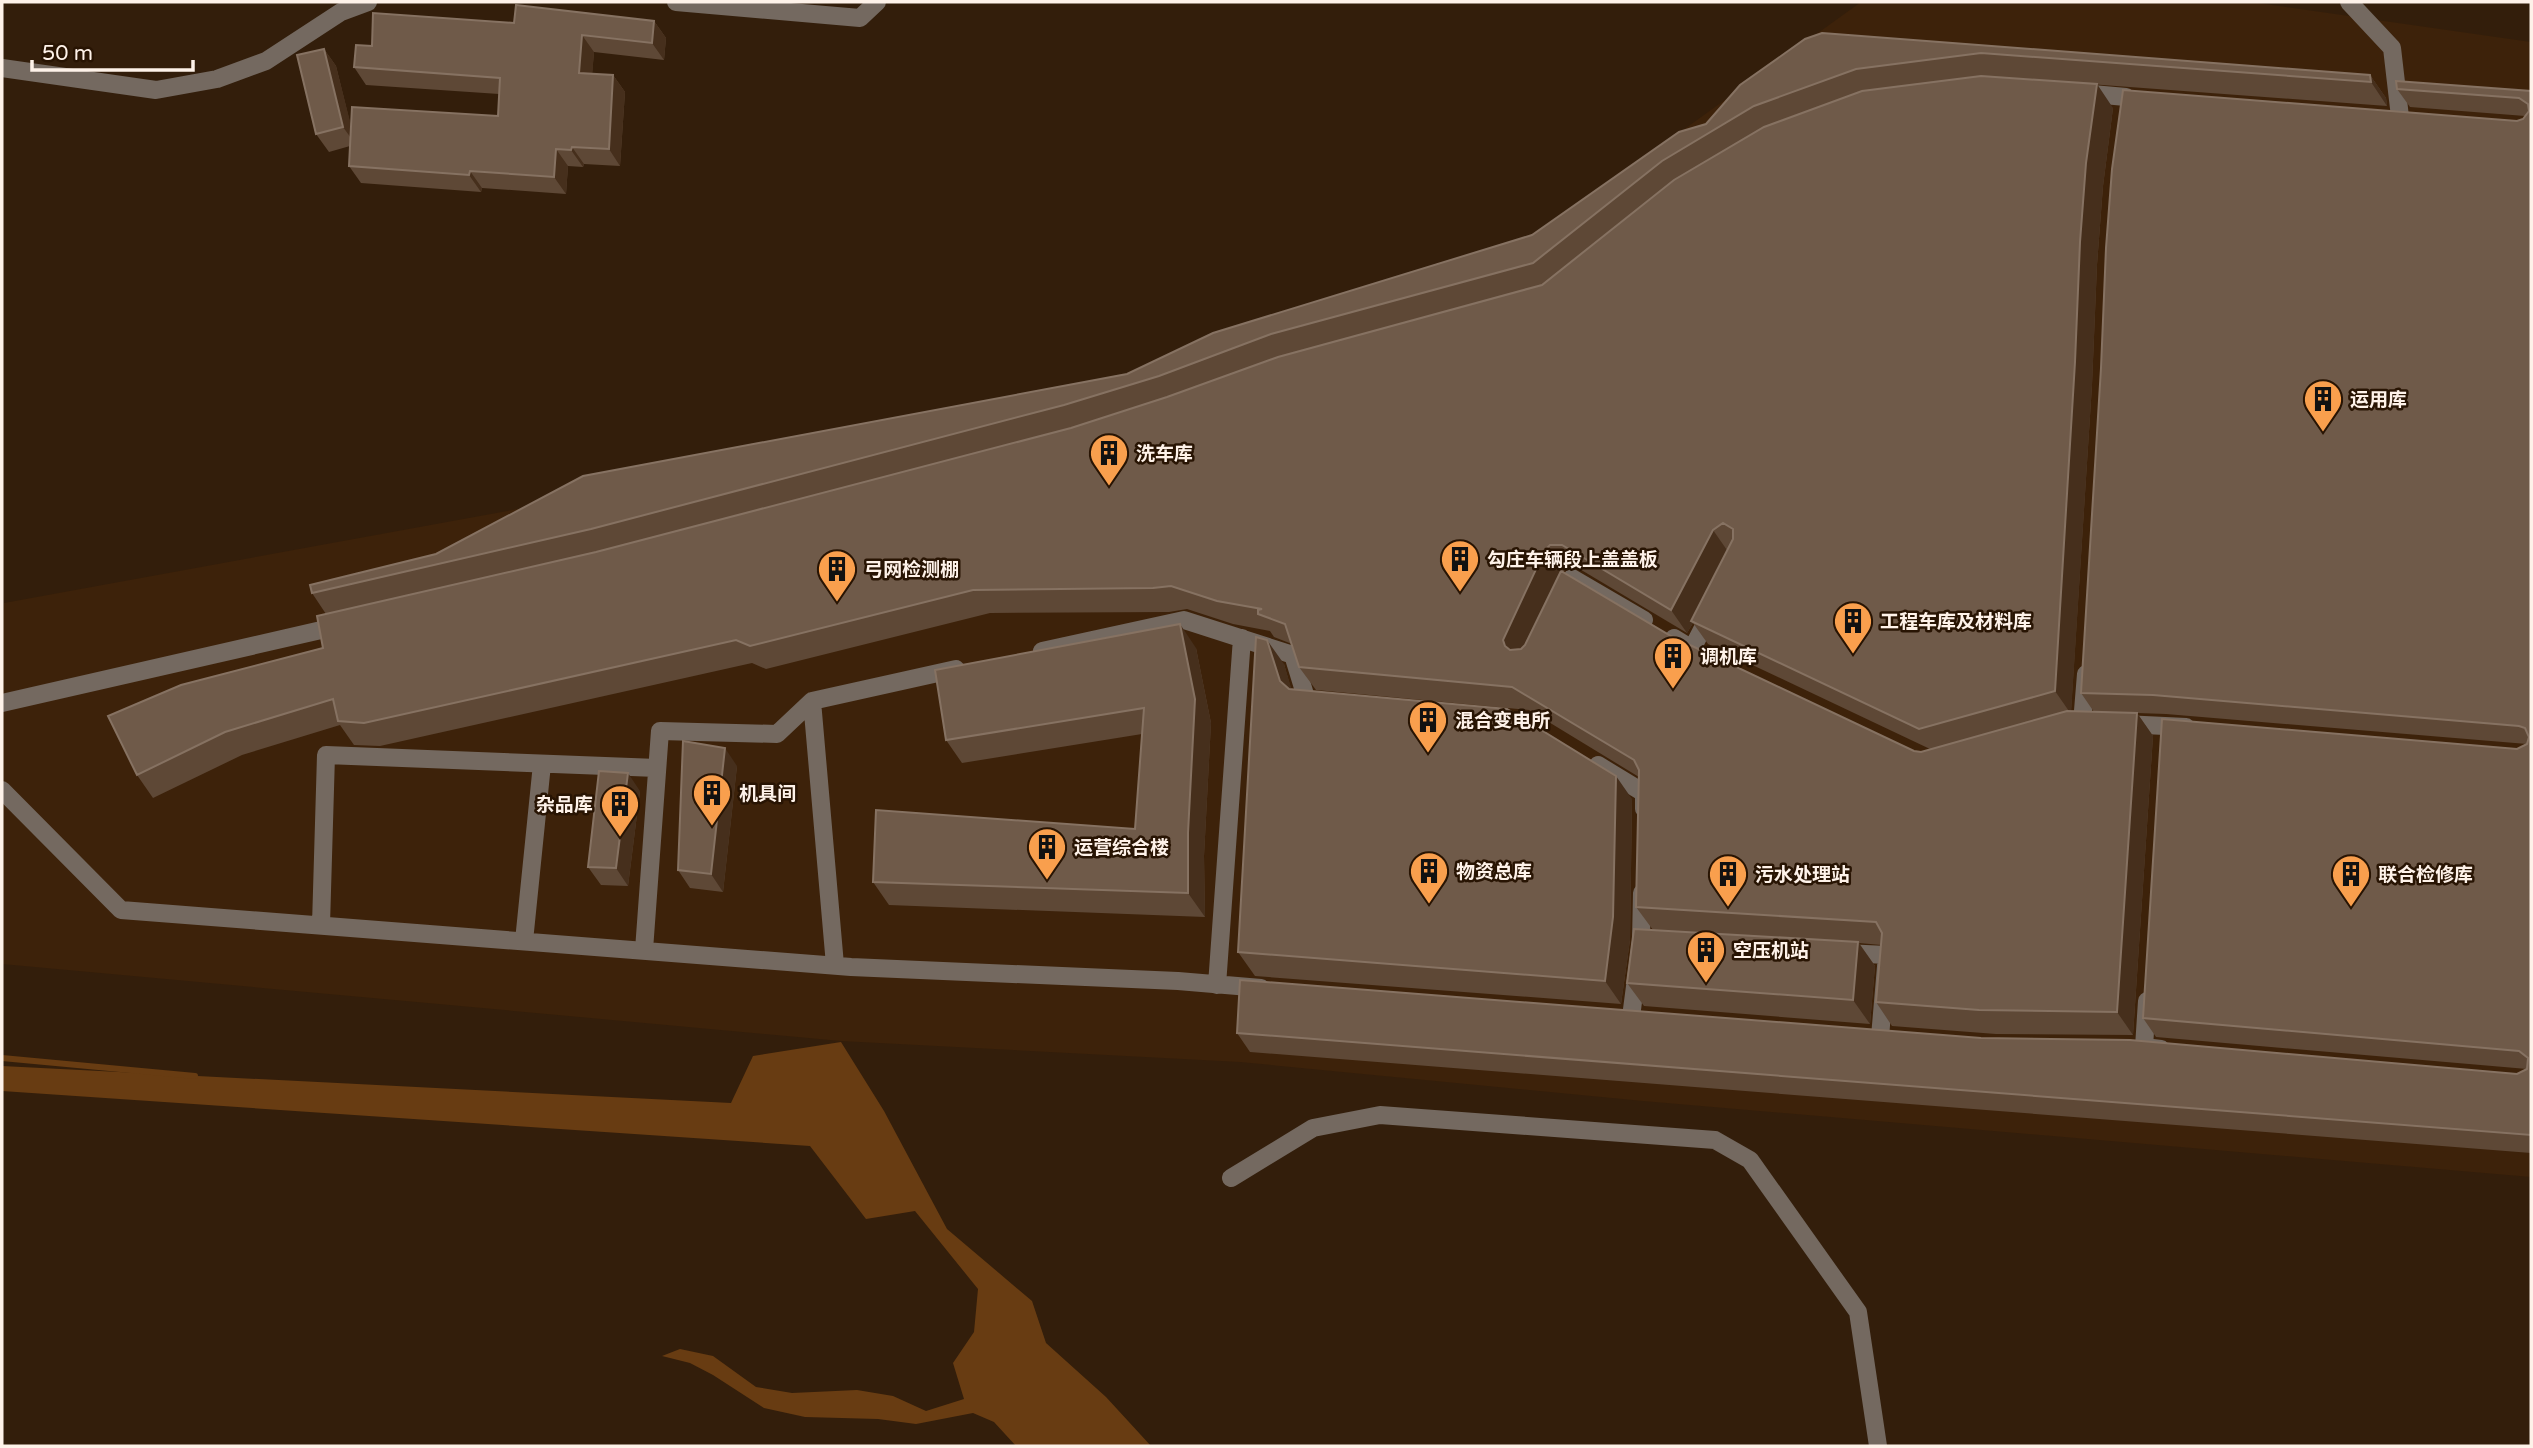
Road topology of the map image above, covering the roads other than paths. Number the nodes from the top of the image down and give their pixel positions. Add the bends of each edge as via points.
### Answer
1 (368, 2) edge
2 (676, 2) edge
3 (877, 2) edge
4 (2349, 2) edge
5 (2, 68) edge
6 (2061, 92) edge
7 (2130, 101) edge
8 (2400, 117) edge
9 (1719, 596) edge
10 (1555, 616) edge
11 (366, 620) edge
12 (1242, 638) junction
13 (2088, 653) edge
14 (1025, 654) edge
15 (972, 666) edge
16 (812, 701) junction
17 (2, 704) edge
18 (1334, 704) edge
19 (2206, 729) edge
20 (1586, 757) edge
21 (541, 764) junction
22 (657, 768) junction
23 (2, 790) edge
24 (1643, 820) edge
25 (1642, 874) edge
26 (321, 925) junction
27 (524, 941) junction
28 (644, 950) junction
29 (1832, 952) edge
30 (835, 965) junction
31 (2148, 983) edge
32 (1217, 985) junction
33 (1272, 989) edge
34 (1632, 1017) edge
35 (1880, 1037) edge
36 (2172, 1050) edge
37 (1231, 1178) dead end
38 (1878, 1446) edge

1 - 5 street via 341,12 266,61 217,79 156,90
2 - 3 street via 860,18
4 - 8 street via 2392,48
6 - 7 street
9 - 10 street via 1698,651 1572,578
11 - 17 street
12 - 14 street via 1184,620
12 - 18 street via 1293,655 1307,701
12 - 32 street
13 - 19 street via 2089,724 2164,732
15 - 16 street
16 - 22 street via 777,734 660,731
16 - 30 street
20 - 24 street via 1644,793
21 - 22 street
21 - 26 street via 326,755
21 - 27 street
22 - 28 street
23 - 26 street via 121,910
25 - 34 street via 1648,941
26 - 27 street
27 - 28 street
28 - 30 street
29 - 35 street via 1886,955
30 - 32 street
31 - 36 street via 2138,1047
32 - 33 street
37 - 38 street via 1314,1128 1380,1115 1715,1140 1750,1160 1858,1312

